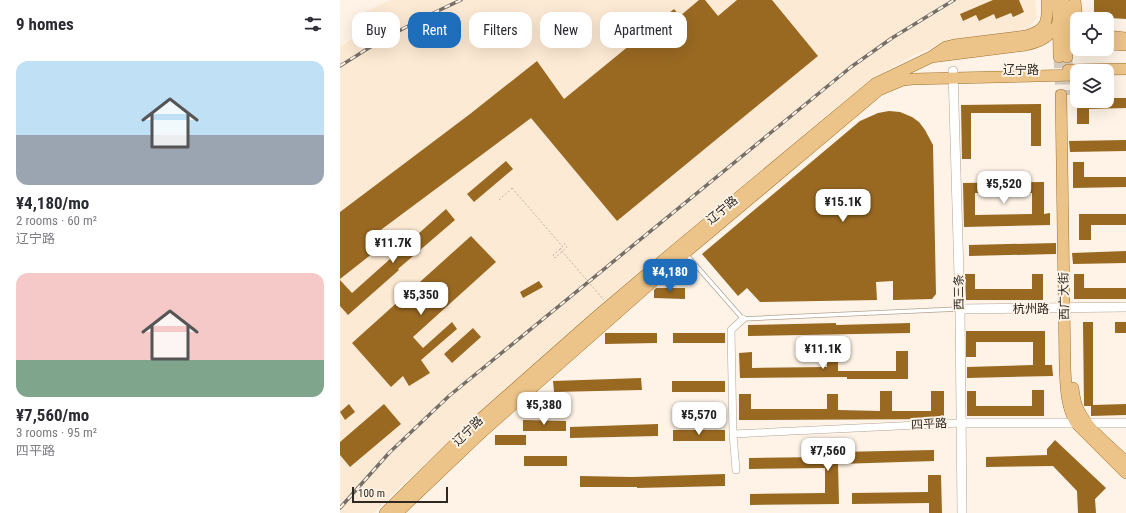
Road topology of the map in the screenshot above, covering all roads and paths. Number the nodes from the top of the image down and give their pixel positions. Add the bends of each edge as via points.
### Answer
1 (1047, 0) edge
2 (1066, 2) edge
3 (1067, 22) edge
4 (1114, 37) edge
5 (1126, 38) edge
6 (1114, 45) edge
7 (1126, 46) edge
8 (931, 57) junction
9 (1063, 57) tunnel mouth
10 (1126, 69) edge
11 (901, 70) junction
12 (1126, 73) edge
13 (953, 74) junction
14 (1114, 74) edge
15 (1070, 75) edge
16 (1064, 95) tunnel mouth
17 (499, 200) dead end
18 (563, 242) dead end
19 (560, 249) junction
20 (685, 252) junction
21 (604, 300) dead end
22 (1126, 307) edge
23 (1067, 308) junction
24 (960, 309) junction
25 (743, 319) junction
26 (961, 423) junction
27 (1076, 423) junction
28 (1087, 423) junction
29 (1126, 423) edge
30 (733, 434) junction
31 (1126, 462) edge
32 (736, 470) dead end
33 (1126, 473) edge
34 (385, 513) edge
35 (397, 513) edge
36 (962, 513) edge

1 - 8 main road via 1046,23 1036,33 954,45
2 - 3 main road
2 - 3 main road
3 - 8 main road via 1039,42
3 - 9 main road
4 - 5 main road
6 - 7 main road
8 - 11 main road
10 - 13 main road, 辽宁路
11 - 13 main road, 辽宁路
11 - 34 main road, 辽宁路 via 875,84 656,266 476,423
12 - 14 main road
13 - 15 main road, 辽宁路
13 - 20 main road, 辽宁路 via 903,80 879,90
13 - 24 street, 西三条
16 - 23 main road, 西广大街
17 - 19 path, bridge via 512,188 563,247
18 - 19 path via 567,247 555,258 553,255
19 - 21 path, bridge
20 - 25 lane
20 - 35 main road, 辽宁路 via 482,432
22 - 23 street, 杭州路
23 - 24 street, 杭州路
23 - 27 main road, 西广大街 via 1066,385 1069,408
23 - 28 main road via 1072,380 1077,409
24 - 25 lane
24 - 26 street, 西三条
25 - 30 street via 731,330
26 - 27 street, 四平路
26 - 30 street, 四平路
26 - 36 street, 西三条
27 - 28 street, 四平路
27 - 33 main road, 西广大街
28 - 29 street, 四平路
28 - 31 main road
30 - 32 street

